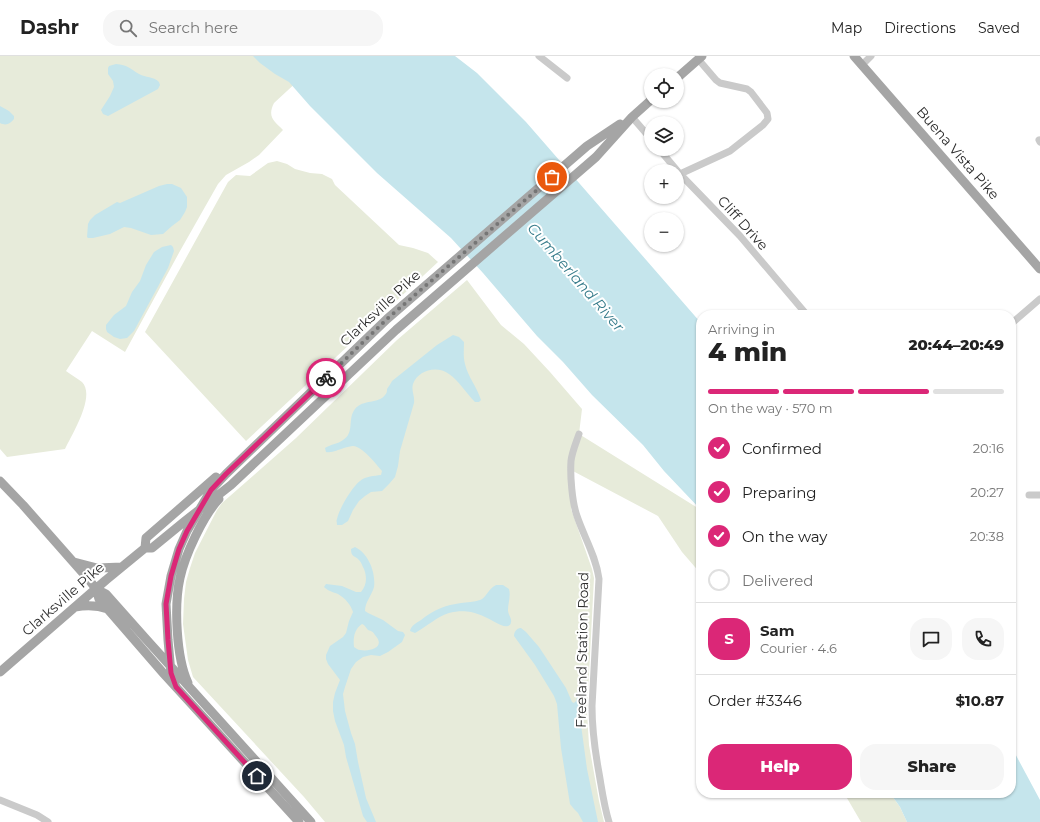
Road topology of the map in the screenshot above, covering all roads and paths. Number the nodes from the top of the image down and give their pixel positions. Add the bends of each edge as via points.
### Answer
1 (539, 56) edge
2 (854, 56) edge
3 (871, 56) edge
4 (700, 58) edge
5 (862, 65) junction
6 (684, 72) edge
7 (567, 78) dead end
8 (644, 106) edge
9 (632, 117) junction
10 (644, 131) edge
11 (665, 156) edge
12 (672, 164) edge
13 (684, 172) edge
14 (684, 178) edge
15 (1040, 269) edge
16 (1040, 299) edge
17 (803, 310) edge
18 (1016, 320) edge
19 (578, 434) dead end
20 (226, 474) junction
21 (0, 481) edge
22 (231, 485) junction
23 (1030, 495) dead end
24 (1040, 495) edge
25 (200, 509) junction
26 (149, 548) junction
27 (72, 561) junction
28 (122, 567) junction
29 (96, 589) junction
30 (75, 607) junction
31 (108, 609) junction
32 (170, 666) junction
33 (0, 672) edge
34 (176, 687) junction
35 (190, 688) junction
36 (0, 800) edge
37 (48, 822) edge
38 (299, 822) edge
39 (311, 822) edge
40 (609, 822) edge

1 - 7 street
2 - 5 main road, Buena Vista Pike
3 - 5 street
4 - 6 main road
4 - 13 street via 720,83 751,92 767,113 768,119 730,150
5 - 15 main road, Buena Vista Pike
8 - 9 main road, Clarksville Pike
9 - 10 street
9 - 20 main road, Clarksville Pike via 587,146 387,319
9 - 22 main road, Clarksville Pike via 596,157 396,330
11 - 12 street, Cliff Drive
14 - 17 street, Cliff Drive via 740,236
16 - 18 street
19 - 40 street, Freeland Station Road via 571,461 572,491 576,515 598,569 592,723
20 - 25 main road via 211,490
20 - 26 main road, Clarksville Pike via 220,474 146,538
21 - 27 main road
22 - 25 main road, Clarksville Pike
22 - 35 main road via 203,523 190,547 180,578 176,611 177,632 184,675
23 - 24 street
25 - 26 main road, Clarksville Pike
25 - 32 main road via 179,549 171,576 166,604
26 - 28 main road, Clarksville Pike
27 - 28 main road via 94,568
27 - 29 main road
28 - 29 main road, Clarksville Pike
29 - 30 main road, Clarksville Pike
29 - 31 main road
29 - 32 main road via 106,594
30 - 31 main road via 98,606
30 - 33 main road, Clarksville Pike
31 - 34 main road
32 - 34 main road
32 - 35 main road
34 - 38 main road
35 - 39 main road
36 - 37 street

